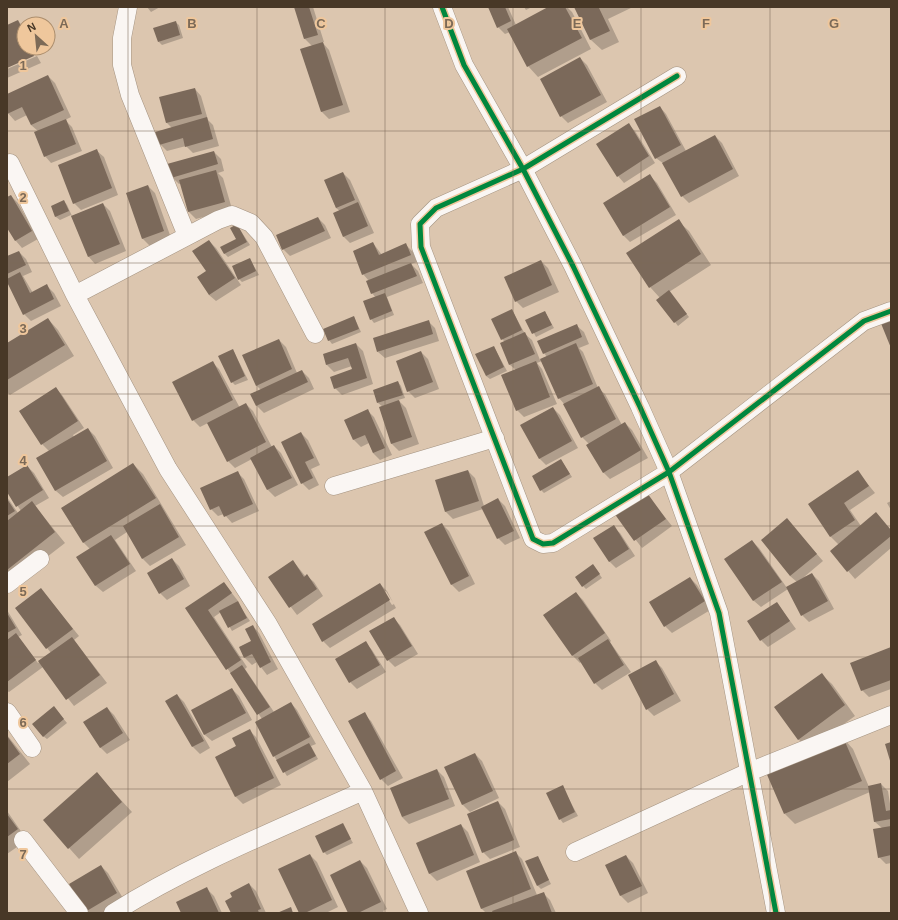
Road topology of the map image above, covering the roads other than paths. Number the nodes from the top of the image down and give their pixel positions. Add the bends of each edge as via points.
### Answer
1 (128, 7) edge
2 (442, 7) edge
3 (677, 76) dead end
4 (8, 162) edge
5 (523, 169) junction
6 (187, 236) junction
7 (75, 295) junction
8 (891, 311) edge
9 (315, 334) dead end
10 (494, 438) junction
11 (669, 472) junction
12 (334, 486) dead end
13 (40, 560) dead end
14 (7, 584) edge
15 (7, 712) edge
16 (891, 715) edge
17 (32, 748) dead end
18 (749, 772) junction
19 (363, 791) junction
20 (23, 840) dead end
21 (575, 852) dead end
22 (79, 913) edge
23 (113, 913) edge
24 (419, 913) edge
25 (776, 913) edge

1 - 6 street via 122,38 122,66 130,94
2 - 5 street via 464,65
3 - 5 street
4 - 7 street
5 - 10 street via 436,208 420,224 421,247
5 - 11 street via 573,266
6 - 7 street
6 - 9 street via 218,220 232,216 251,223 264,237
7 - 19 street via 168,469 268,624
8 - 11 street via 864,321
10 - 11 street via 533,539 543,544 553,542
10 - 12 street
11 - 18 street via 719,613
13 - 14 street
15 - 17 street
16 - 18 street
18 - 21 street
18 - 25 street
19 - 23 street via 215,858
19 - 24 street
20 - 22 street

